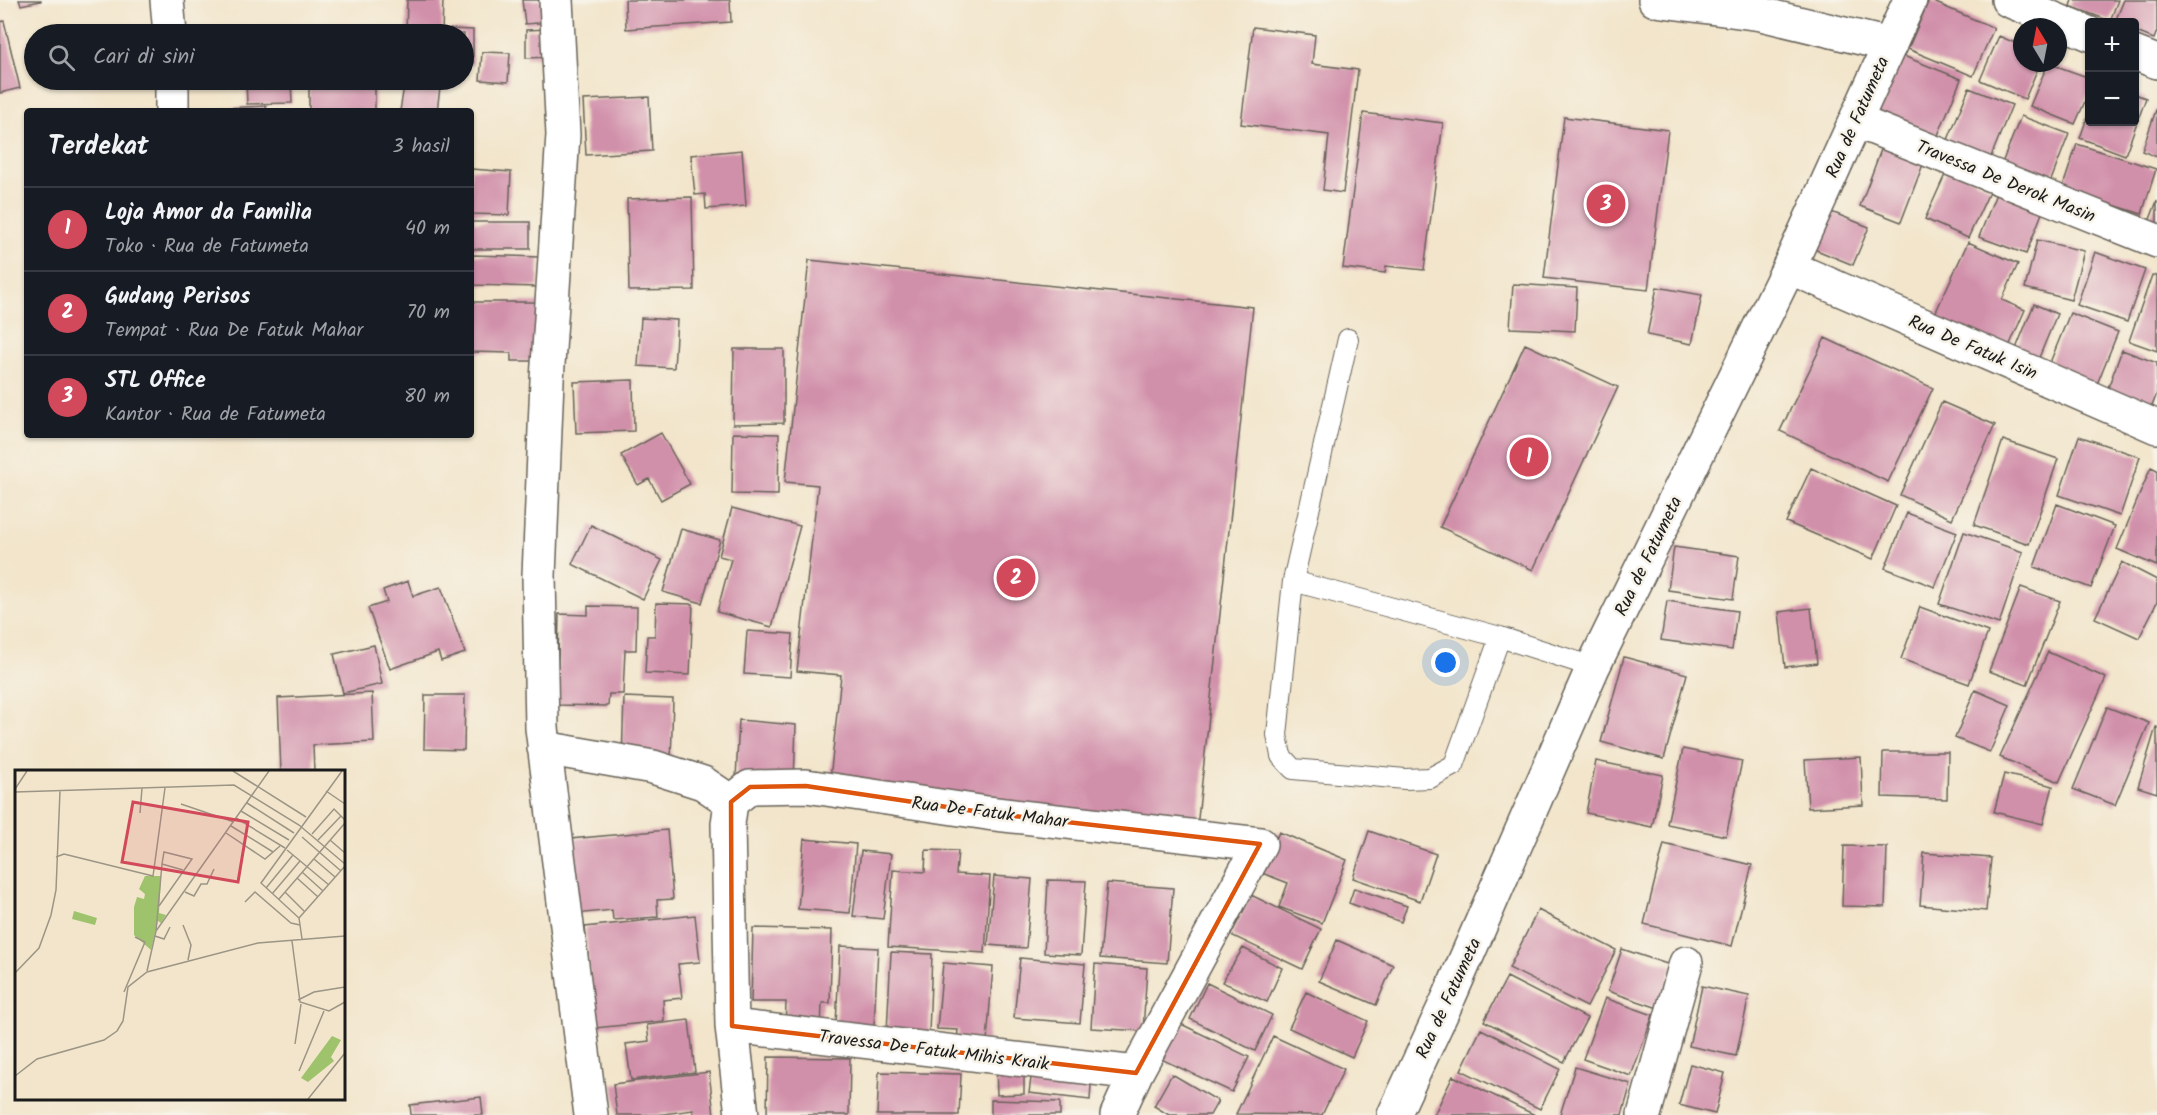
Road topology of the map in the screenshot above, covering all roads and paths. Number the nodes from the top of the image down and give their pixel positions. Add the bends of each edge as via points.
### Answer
1 (167, 0) edge
2 (556, 0) edge
3 (1655, 0) edge
4 (1910, 0) edge
5 (2008, 0) edge
6 (169, 24) edge
7 (2085, 32) edge
8 (1890, 45) junction
9 (2139, 55) edge
10 (2157, 62) edge
11 (172, 90) edge
12 (172, 108) edge
13 (1856, 121) junction
14 (2157, 241) edge
15 (1789, 267) junction
16 (1348, 339) dead end
17 (2157, 427) edge
18 (1293, 581) junction
19 (1500, 637) junction
20 (1593, 667) junction
21 (544, 748) junction
22 (731, 802) junction
23 (1686, 963) dead end
24 (732, 1026) junction
25 (1136, 1073) junction
26 (591, 1115) edge
27 (742, 1115) edge
28 (1117, 1115) edge
29 (1394, 1115) edge
30 (1644, 1115) edge

1 - 6 street
2 - 21 street via 563,135 539,576
3 - 8 street via 1761,14
4 - 8 street, Rua de Fatumeta
5 - 7 street
8 - 13 street, Rua de Fatumeta
9 - 10 street
11 - 12 street
13 - 14 street, Travessa De Derok Masin
13 - 15 street, Rua de Fatumeta
15 - 17 street, Rua De Fatuk Isin
15 - 20 street, Rua de Fatumeta
16 - 18 lane
18 - 19 lane
18 - 19 lane via 1276,735 1281,756 1293,768 1405,779 1430,778 1454,765
19 - 20 lane
20 - 29 street, Rua de Fatumeta
21 - 22 street via 653,767 703,783
21 - 26 street
22 - 24 street via 728,824
22 - 25 street, Rua De Fatuk Mahar via 750,787 806,786 987,813 1260,844
23 - 30 street
24 - 25 street, Travessa De Fatuk Mihis Kraik
24 - 27 street
25 - 28 street, Rua De Fatuk Mahar

